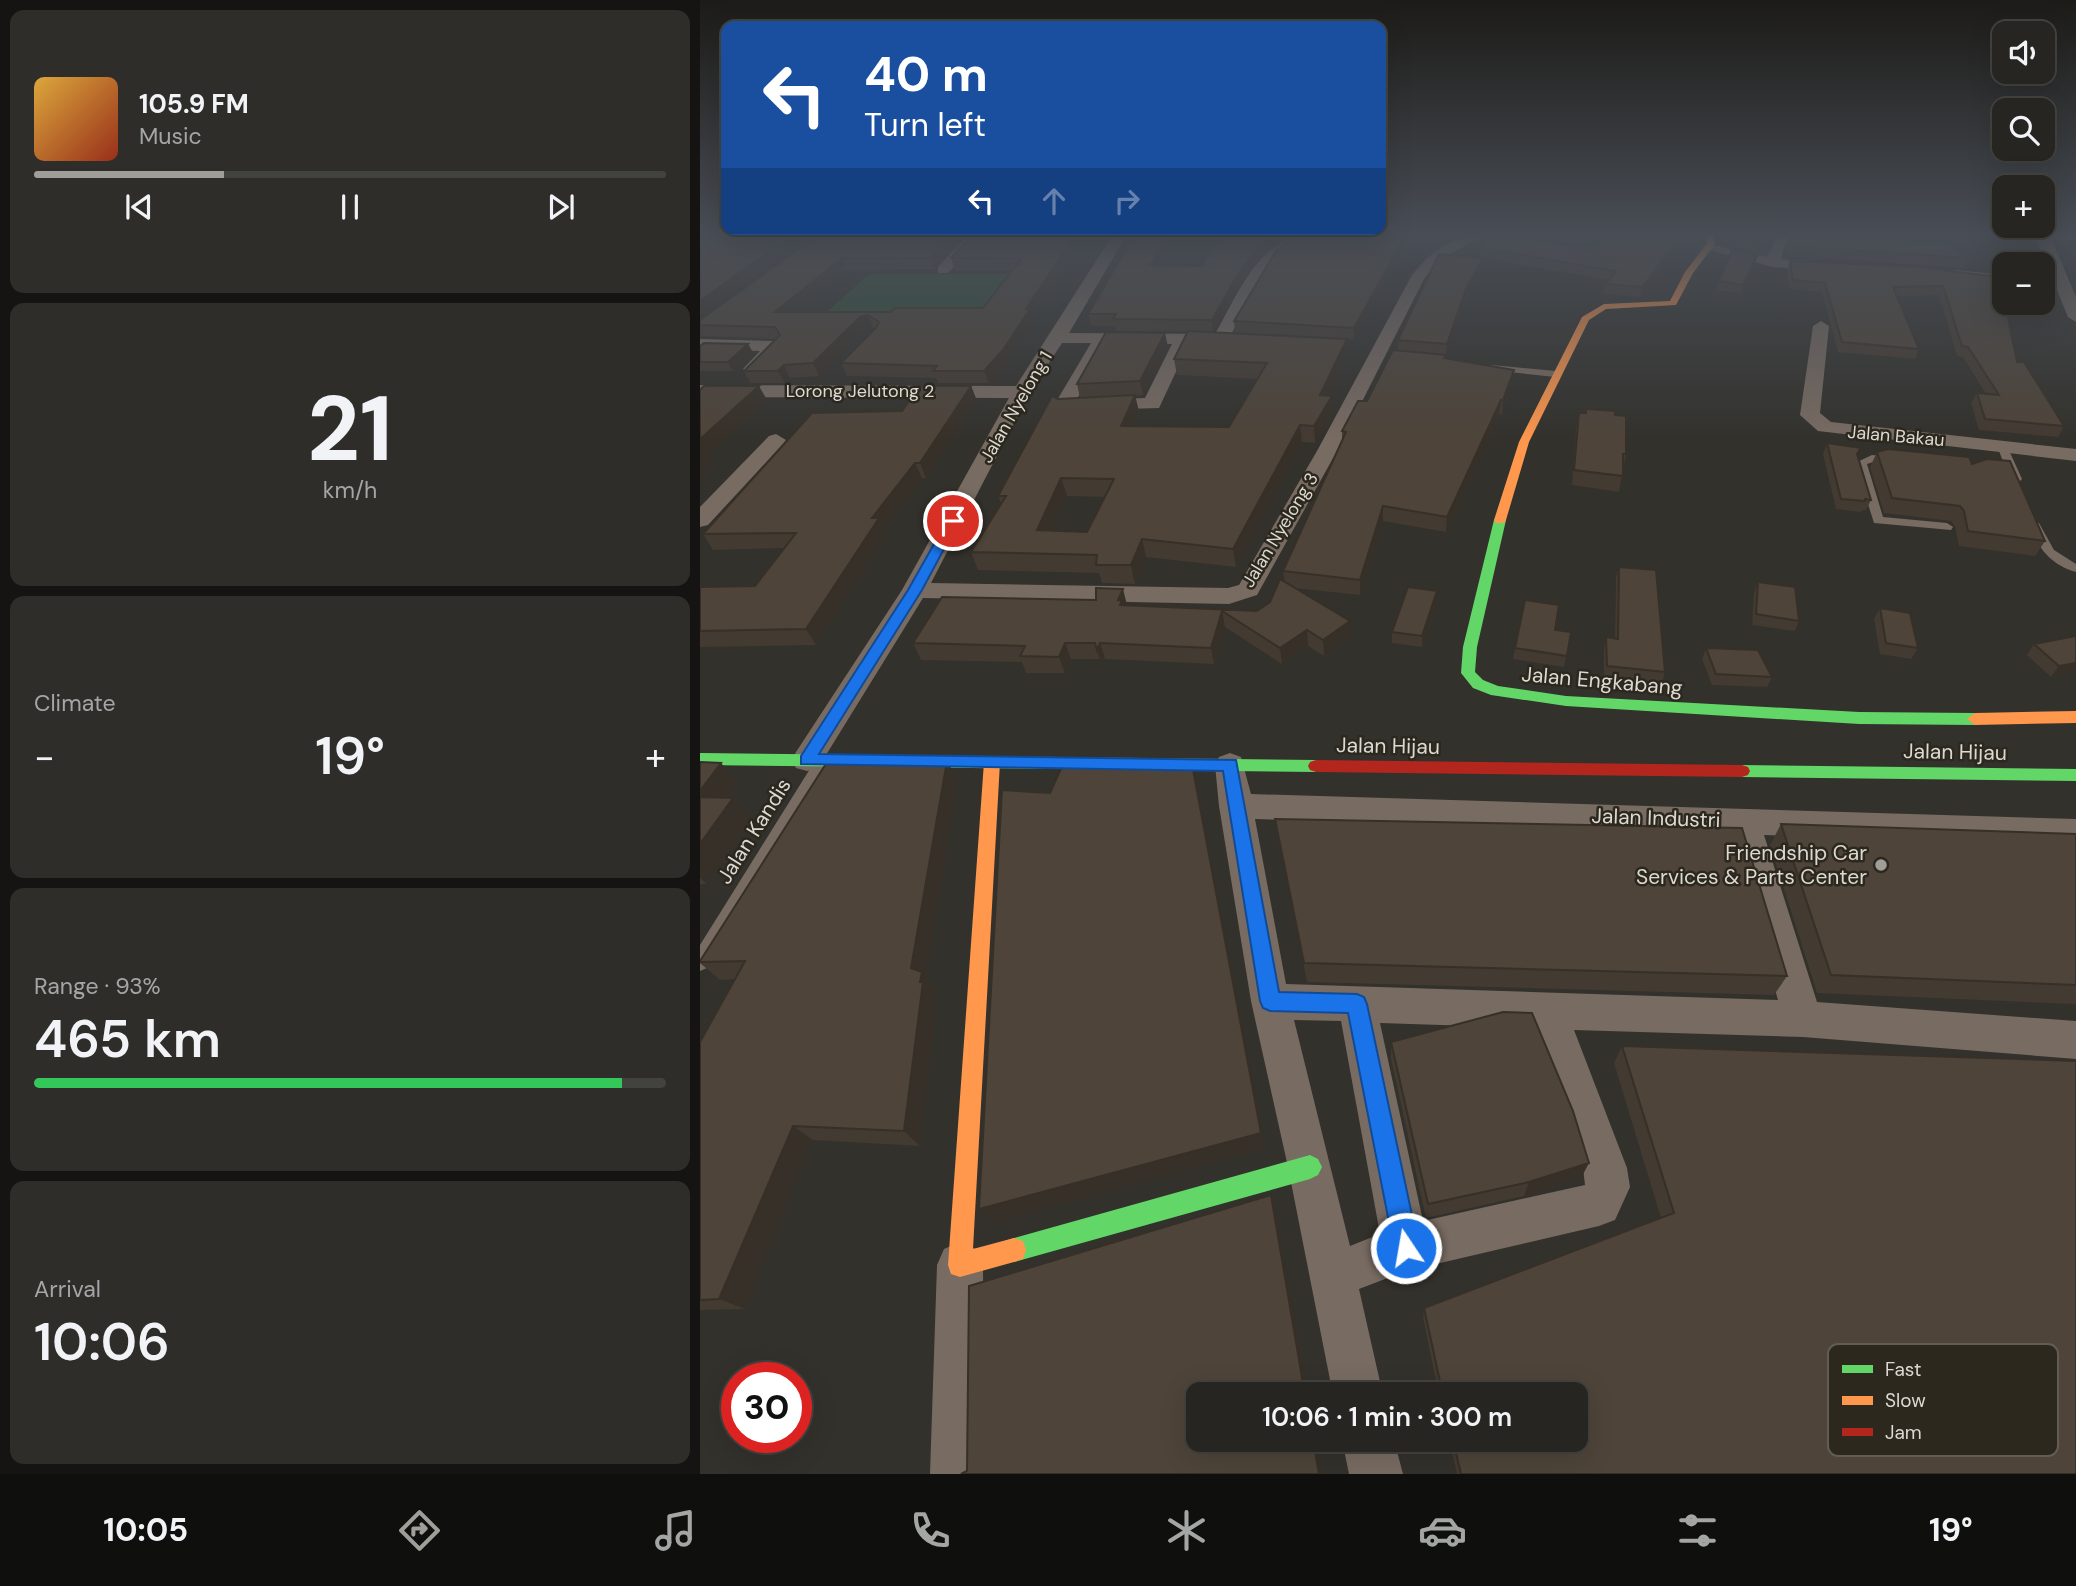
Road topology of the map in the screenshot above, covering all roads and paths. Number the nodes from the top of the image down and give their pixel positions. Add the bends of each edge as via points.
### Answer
1 (1077, 305) edge
2 (1240, 305) edge
3 (1403, 305) edge
4 (1669, 305) edge
5 (1821, 326) dead end
6 (1056, 338) junction
7 (1103, 338) junction
8 (1184, 339) junction
9 (1220, 339) junction
10 (1245, 341) edge
11 (701, 345) edge
12 (1478, 367) edge
13 (836, 373) dead end
14 (1556, 374) junction
15 (700, 376) edge
16 (743, 376) junction
17 (700, 391) edge
18 (818, 391) junction
19 (726, 392) junction
20 (1018, 399) junction
21 (1063, 407) junction
22 (776, 440) dead end
23 (2001, 446) junction
24 (2076, 455) edge
25 (1913, 461) edge
26 (2022, 495) edge
27 (2032, 518) edge
28 (700, 520) edge
29 (1947, 527) edge
30 (2076, 568) edge
31 (915, 590) junction
32 (2076, 717) edge
33 (700, 759) edge
34 (816, 760) junction
35 (992, 762) junction
36 (1230, 765) junction
37 (2076, 775) edge
38 (1235, 806) junction
39 (1743, 821) junction
40 (2076, 832) edge
41 (700, 962) edge
42 (1270, 1001) junction
43 (1357, 1004) junction
44 (1548, 1011) junction
45 (1803, 1019) junction
46 (2076, 1040) edge
47 (1310, 1167) junction
48 (1406, 1248) junction
49 (960, 1265) junction
50 (1332, 1276) junction
51 (1355, 1382) edge
52 (1371, 1452) edge
53 (957, 1474) edge
54 (1376, 1474) edge

1 - 6 street, Jalan Nyelong 1
2 - 9 street
3 - 31 street, Jalan Nyelong 3 via 1248,590 1229,596
4 - 14 street, Jalan Engkabang via 1593,309
5 - 23 street, Jalan Bakau via 1810,415 1815,422 1836,430
6 - 7 street
6 - 20 street, Jalan Nyelong 1
7 - 8 street
7 - 21 street
8 - 9 street
8 - 21 street, Lorong Jelutong 2 via 1152,404
9 - 10 street
11 - 16 street via 775,346
12 - 14 lane
13 - 18 street
14 - 32 street, Jalan Engkabang via 1524,442 1506,495 1470,647 1468,673 1478,684 1529,698 1750,714
15 - 16 street
16 - 19 street
17 - 19 street, Lorong Jelutong 2
18 - 19 street, Lorong Jelutong 2
18 - 20 street, Lorong Jelutong 2
20 - 21 street, Lorong Jelutong 2
20 - 31 street, Jalan Nyelong 1
22 - 28 street
23 - 24 street, Jalan Bakau
23 - 26 lane via 2006,471
25 - 29 lane via 1872,458 1861,463 1877,518
27 - 30 lane via 2047,553
31 - 34 street, Jalan Nyelong 1
33 - 34 street, Jalan Hijau
34 - 35 street, Jalan Hijau
34 - 41 lane, Jalan Kandis
35 - 36 street, Jalan Hijau
35 - 49 street
36 - 37 street, Jalan Hijau
36 - 38 street
38 - 39 street, Jalan Industri
38 - 42 street
39 - 40 street, Jalan Industri
39 - 45 street
42 - 43 street
42 - 47 street
43 - 44 street
43 - 48 street
44 - 45 street
44 - 48 street via 1605,1168 1608,1187 1599,1204
45 - 46 street
47 - 49 street
47 - 50 street
48 - 50 street
49 - 53 street
50 - 51 street
52 - 54 street

